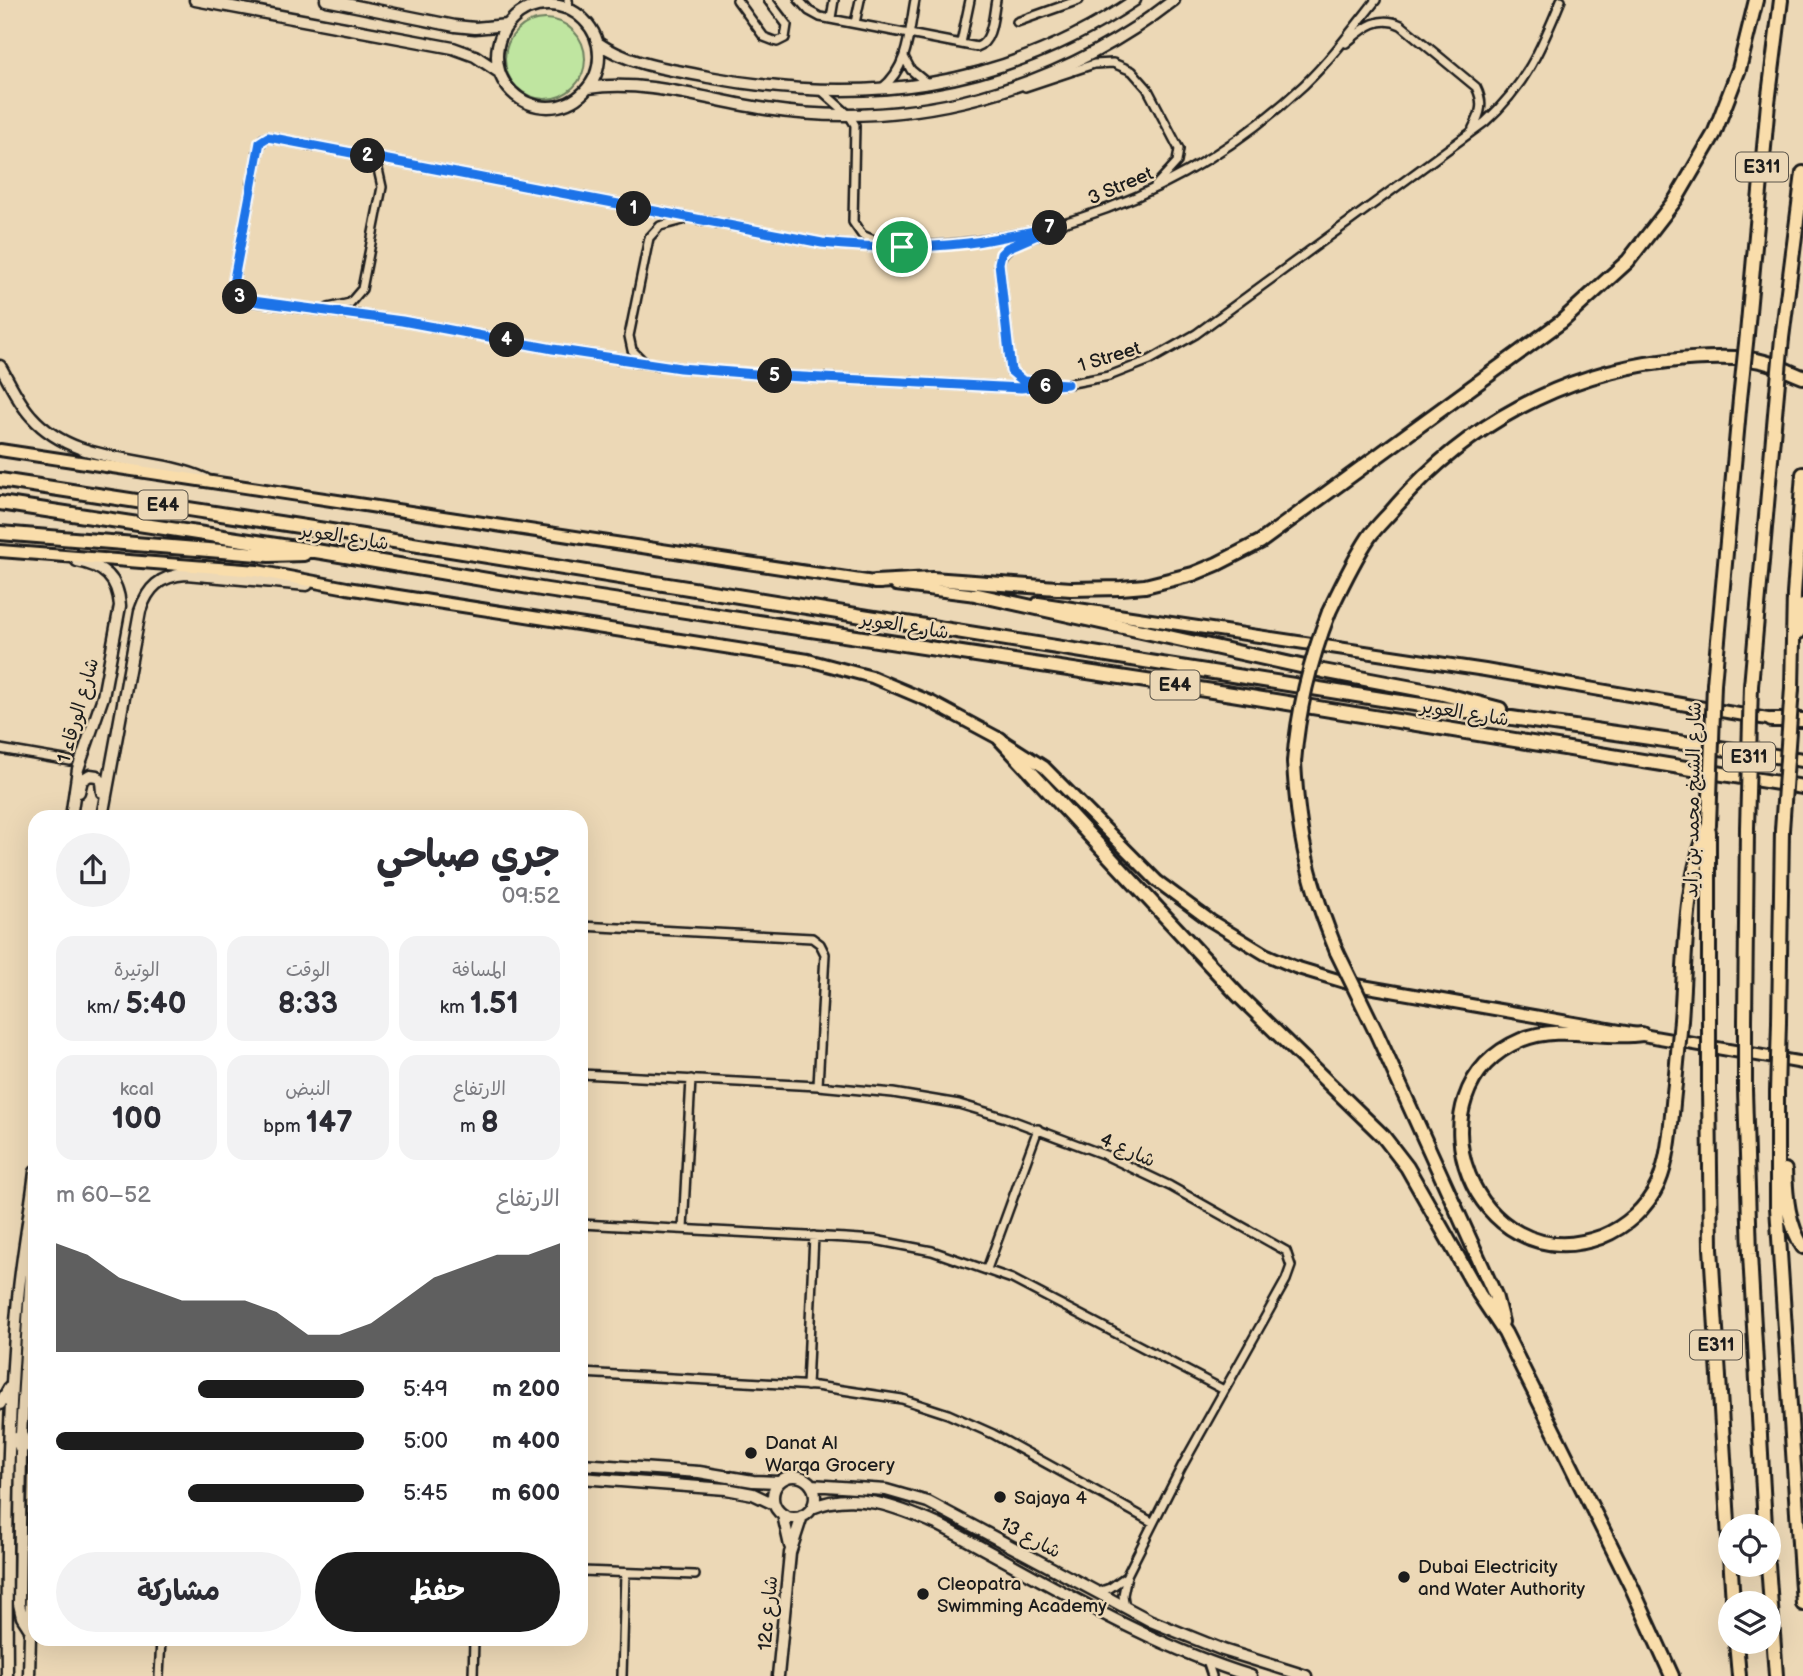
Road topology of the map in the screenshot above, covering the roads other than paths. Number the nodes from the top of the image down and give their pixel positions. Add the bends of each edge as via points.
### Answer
1 (195, 0) edge
2 (326, 0) edge
3 (737, 0) edge
4 (768, 0) edge
5 (799, 0) edge
6 (834, 0) edge
7 (860, 0) edge
8 (915, 0) edge
9 (970, 0) edge
10 (996, 0) edge
11 (1079, 0) edge
12 (1135, 0) edge
13 (1174, 0) edge
14 (1376, 0) edge
15 (1560, 0) edge
16 (1756, 0) edge
17 (1781, 0) edge
18 (1064, 2) edge
19 (541, 3) edge
20 (568, 5) edge
21 (831, 18) junction
22 (1017, 22) dead end
23 (855, 23) junction
24 (507, 25) junction
25 (909, 32) junction
26 (598, 43) junction
27 (961, 43) junction
28 (1336, 50) junction
29 (904, 57) junction
30 (499, 72) junction
31 (928, 84) junction
32 (588, 88) junction
33 (879, 90) junction
34 (822, 91) junction
35 (1007, 91) junction
36 (849, 115) junction
37 (1471, 132) junction
38 (273, 137) joint
39 (366, 156) junction
40 (1803, 173) edge
41 (1149, 191) junction
42 (687, 219) junction
43 (1058, 226) junction
44 (902, 247) junction
45 (320, 309) junction
46 (648, 365) junction
47 (0, 366) edge
48 (1803, 377) edge
49 (1067, 384) junction
50 (0, 450) edge
51 (1803, 474) edge
52 (0, 481) edge
53 (215, 483) junction
54 (0, 503) edge
55 (0, 533) edge
56 (0, 551) edge
57 (321, 552) junction
58 (59, 557) junction
59 (875, 582) junction
60 (347, 588) junction
61 (978, 595) junction
62 (1803, 606) edge
63 (1792, 688) junction
64 (1771, 720) joint
65 (1803, 722) edge
66 (1565, 725) junction
67 (1000, 738) junction
68 (0, 749) edge
69 (1803, 760) edge
70 (70, 761) dead end
71 (1803, 786) edge
72 (72, 810) edge
73 (73, 810) edge
74 (100, 810) edge
75 (101, 810) edge
76 (1709, 825) junction
77 (588, 926) edge
78 (1642, 1034) junction
79 (1803, 1063) edge
80 (588, 1074) edge
81 (691, 1079) junction
82 (818, 1086) junction
83 (1776, 1108) junction
84 (1038, 1129) junction
85 (588, 1224) edge
86 (28, 1225) edge
87 (683, 1229) junction
88 (814, 1236) junction
89 (1803, 1247) edge
90 (987, 1269) junction
91 (28, 1321) edge
92 (1505, 1333) junction
93 (588, 1373) edge
94 (12, 1381) junction
95 (807, 1385) junction
96 (1224, 1390) junction
97 (0, 1404) edge
98 (5, 1433) edge
99 (21, 1434) junction
100 (28, 1434) edge
101 (28, 1446) edge
102 (4, 1449) edge
103 (21, 1450) junction
104 (28, 1451) edge
105 (588, 1464) edge
106 (588, 1479) edge
107 (778, 1482) junction
108 (811, 1485) junction
109 (0, 1497) edge
110 (774, 1504) junction
111 (812, 1508) junction
112 (6, 1511) junction
113 (1764, 1514) edge
114 (783, 1515) junction
115 (802, 1516) junction
116 (1152, 1522) junction
117 (790, 1553) junction
118 (588, 1571) edge
119 (625, 1573) junction
120 (695, 1575) dead end
121 (1127, 1576) junction
122 (1769, 1577) edge
123 (1732, 1591) edge
124 (1097, 1592) junction
125 (1803, 1604) edge
126 (1125, 1608) junction
127 (28, 1626) edge
128 (30, 1646) edge
129 (161, 1646) edge
130 (474, 1646) edge
131 (1738, 1654) edge
132 (1207, 1660) junction
133 (1231, 1674) edge
134 (7, 1676) edge
135 (29, 1676) edge
136 (159, 1676) edge
137 (473, 1676) edge
138 (622, 1676) edge
139 (778, 1676) edge
140 (1212, 1676) edge
141 (1251, 1676) edge
142 (1306, 1676) edge
143 (1672, 1676) edge
144 (1739, 1676) edge
145 (1776, 1676) edge

1 - 30 street via 453,48
2 - 24 street via 455,26
3 - 4 street via 764,37 777,43 787,34 787,25
5 - 21 street via 814,15
6 - 21 street
7 - 23 street
8 - 25 street
9 - 27 street
10 - 27 street via 986,42 977,47
11 - 18 street
12 - 31 street via 1049,48
13 - 35 street via 1089,55
14 - 28 street, 3 Street
15 - 37 street, 1 Street via 1520,85
16 - 59 highway via 1740,69 1714,134 1676,199 1628,261 1561,321 1259,542 1193,574 1121,589 932,579
17 - 76 highway, شارع الشيخ محمد بن زايد / E311, bridge via 1714,684
18 - 22 street
19 - 20 street
19 - 24 street
20 - 26 street via 585,20
21 - 23 street
23 - 25 street
24 - 30 street via 497,51
25 - 27 street
25 - 29 street
26 - 32 street via 597,70
26 - 34 street via 625,58 660,68 752,85
28 - 37 street via 1371,23 1383,20 1401,25 1476,87 1482,102
28 - 41 street, 3 Street via 1305,84 1250,130
29 - 31 street
29 - 33 street via 895,76
30 - 32 street via 514,95 539,106 566,104
31 - 33 street
32 - 36 street via 642,86 772,110
33 - 34 street
34 - 36 street
35 - 36 street via 943,107
35 - 41 street via 1094,64 1114,63 1132,71 1147,88 1179,149 1177,162
36 - 44 street via 855,125 855,227 872,241
37 - 49 street, 1 Street via 1196,334 1130,368
38 - 39 street, 3 Street
38 - 45 street, 1 Street via 264,139 259,147 234,289 249,301
39 - 42 street, 3 Street
39 - 45 street via 378,169 382,187 362,289 350,303
40 - 113 highway, E311, bridge via 1782,338 1751,686 1745,1090
41 - 43 street, 3 Street
42 - 44 street, 3 Street via 798,240
42 - 46 street via 660,226 649,239 629,336 636,356
43 - 44 street, 3 Street via 968,243
43 - 49 street via 1007,248 999,263 1011,371 1023,381
45 - 46 street, 1 Street
46 - 49 street, 1 Street via 971,386
47 - 53 street via 30,416 63,441 100,455 178,469
48 - 92 highway, bridge via 1767,362 1685,359 1645,364 1566,385 1493,421 1422,476 1370,536 1329,612 1306,681 1294,762 1305,860 1318,907 1495,1295
50 - 53 main road
51 - 63 highway
52 - 66 highway, شارع العوير / E44
53 - 59 main road
54 - 57 highway, شارع العوير / E44
55 - 57 highway via 269,555
56 - 58 main road
57 - 71 highway, شارع العوير / E44
58 - 60 main road via 257,571
58 - 72 street, شارع الورقاء 1 via 95,564 107,573 118,592 119,614 99,709 75,779
59 - 61 main road
60 - 67 main road via 808,660 872,677
60 - 75 street, شارع الورقاء 1 via 186,574 170,575 151,590 138,619
61 - 64 main road via 1485,670
61 - 66 highway
62 - 63 highway
63 - 83 highway, bridge via 1782,830
64 - 65 highway
66 - 69 highway, شارع العوير / E44
67 - 78 main road via 1044,767 1157,881 1265,954 1351,984
67 - 92 highway via 1239,996 1383,1136 1407,1167
68 - 70 street
73 - 74 street via 82,780 94,775 102,784
76 - 78 highway, bridge via 1693,877 1675,1084 1658,1183 1643,1208 1621,1227 1594,1239 1553,1243 1508,1226 1483,1203 1466,1173 1460,1139 1463,1107 1484,1068 1506,1048 1547,1032
76 - 123 highway, شارع الشيخ محمد بن زايد / E311, bridge via 1711,1248
77 - 82 street via 811,938 820,944 825,954
78 - 79 main road
80 - 81 street, شارع 4
81 - 82 street, شارع 4
81 - 87 street
82 - 84 street, شارع 4 via 959,1104
83 - 89 highway via 1783,1127 1787,1204 1795,1236
83 - 125 highway via 1777,1207
84 - 90 street
84 - 96 street, شارع 4 via 1138,1170 1286,1251 1289,1273
85 - 87 street
86 - 94 street
87 - 88 street
88 - 90 street via 904,1245
88 - 95 street
90 - 96 street
91 - 99 street
92 - 143 highway
93 - 95 street
94 - 97 street
94 - 98 street
95 - 116 street via 878,1394 948,1414
96 - 116 street, شارع 4
98 - 99 street
98 - 102 street
98 - 103 street via 18,1440
99 - 100 street
99 - 101 street
102 - 103 street
102 - 112 street
103 - 104 street
103 - 127 street via 19,1604
105 - 107 street
106 - 110 street via 737,1490
107 - 108 street via 798,1476
107 - 110 street
108 - 111 street via 815,1496
108 - 124 street, شارع 13 via 870,1488 928,1502
109 - 112 street
110 - 114 street
111 - 115 street
111 - 132 street, شارع 13 via 853,1500 911,1513 1111,1618
112 - 134 street
114 - 115 street
114 - 117 street, 12c شارع
115 - 117 street, 12c شارع
116 - 121 street, شارع 4
117 - 139 street, 12c شارع
118 - 119 street
119 - 120 street
119 - 138 street
121 - 124 street
121 - 126 street, شارع 4
122 - 145 highway
124 - 126 street, شارع 13
126 - 142 street, شارع 13 via 1223,1650
128 - 135 street
129 - 136 street
130 - 137 street
131 - 144 highway
132 - 133 street, شارع 13
132 - 140 street
133 - 141 street, شارع 13

